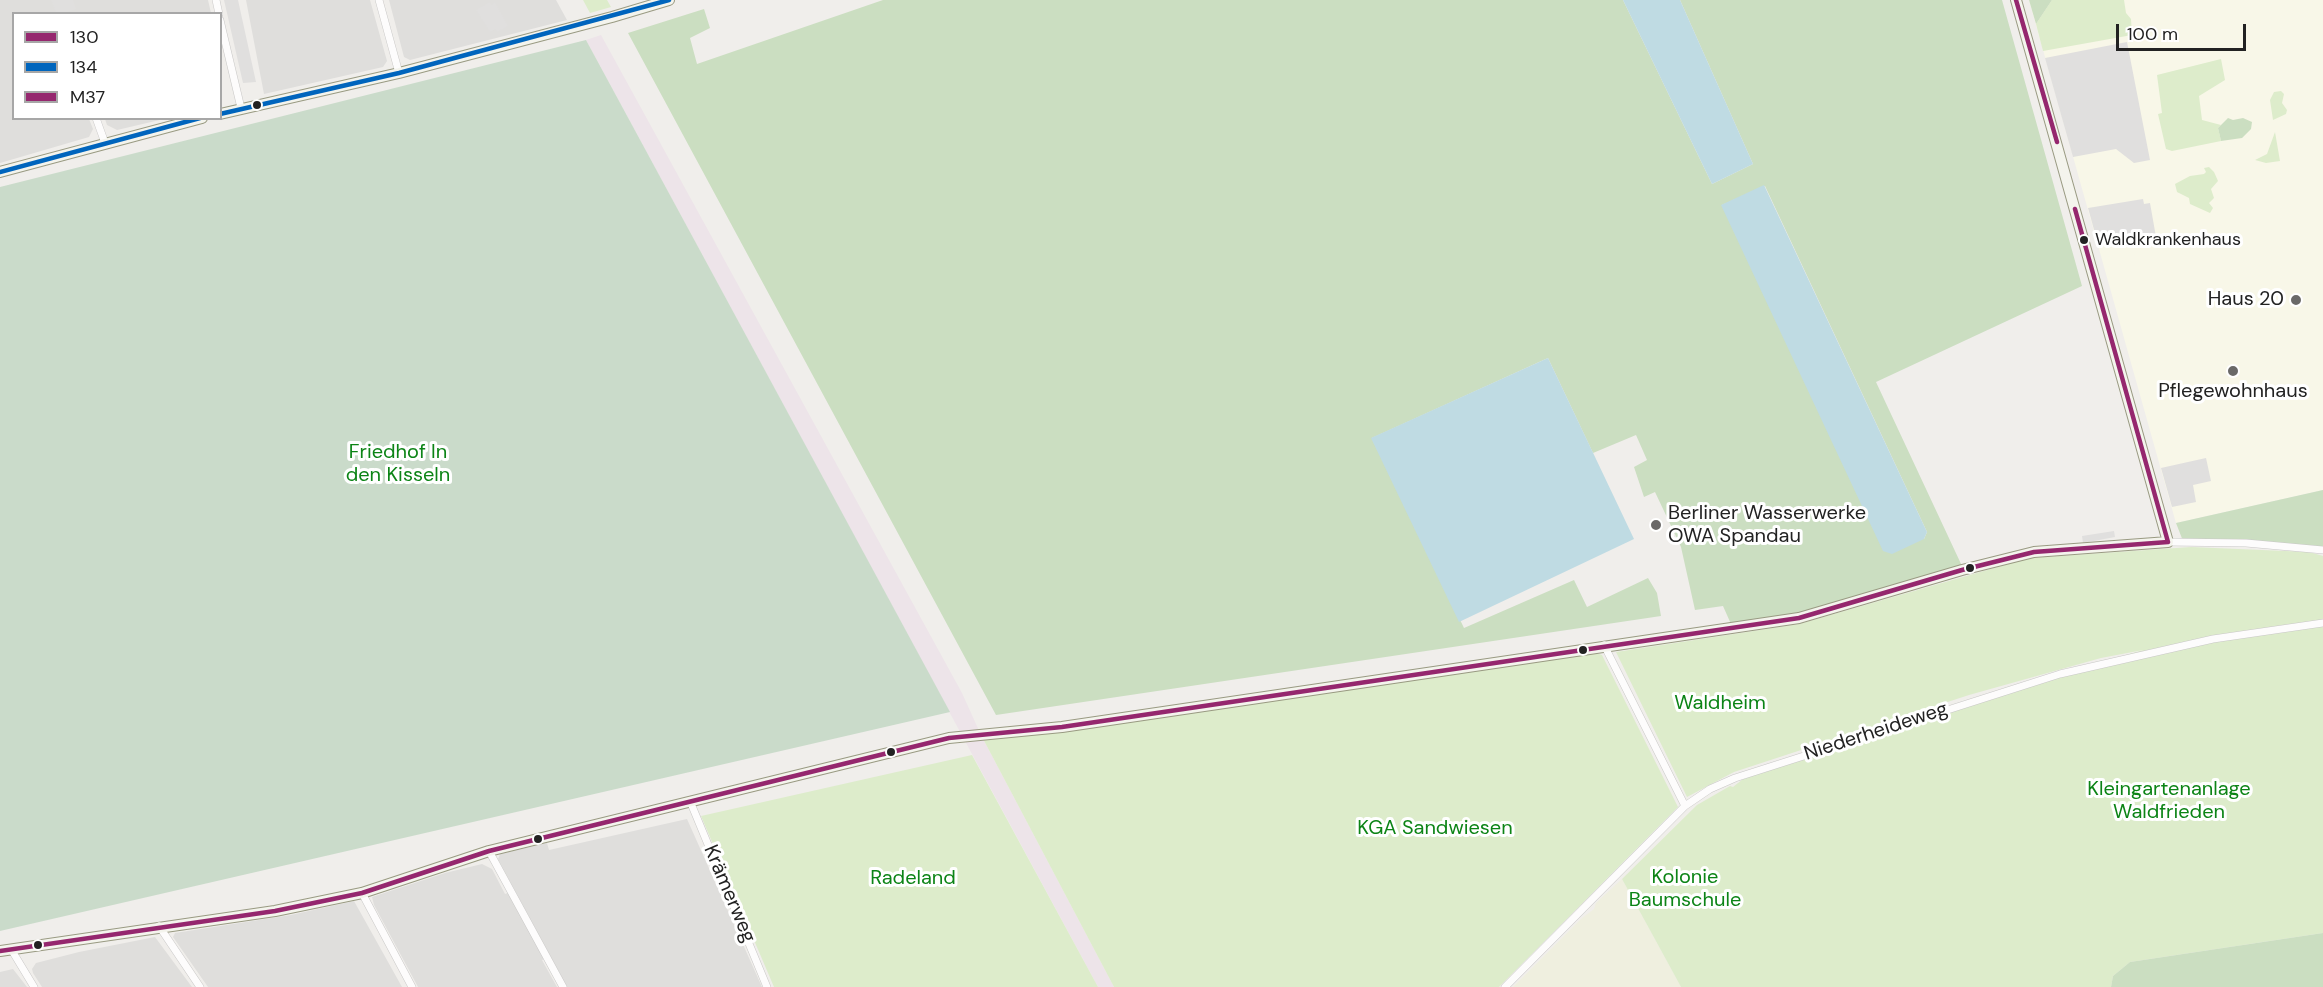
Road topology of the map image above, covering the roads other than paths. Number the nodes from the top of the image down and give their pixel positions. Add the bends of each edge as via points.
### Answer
1 (379, 0) edge
2 (669, 0) edge
3 (2016, 0) edge
4 (222, 28) edge
5 (399, 73) junction
6 (241, 108) junction
7 (222, 113) edge
8 (97, 120) edge
9 (194, 120) edge
10 (105, 143) junction
11 (0, 172) edge
12 (2168, 542) junction
13 (2323, 550) edge
14 (2323, 623) edge
15 (1604, 645) junction
16 (690, 801) junction
17 (1685, 806) junction
18 (489, 851) junction
19 (362, 893) junction
20 (159, 926) junction
21 (6, 950) edge
22 (34, 987) edge
23 (201, 987) edge
24 (412, 987) edge
25 (563, 987) edge
26 (768, 987) edge
27 (1505, 987) edge

1 - 5 street
2 - 5 street
3 - 12 street
4 - 6 street
5 - 6 street
6 - 7 street
8 - 10 street
9 - 10 street
10 - 11 street
12 - 13 street via 2246,543
12 - 15 street via 2034,552 1799,618
14 - 17 street, Niederheideweg via 2213,639 2060,674 1760,768 1710,789
15 - 16 street via 1085,724 949,738
15 - 17 street
16 - 18 street
16 - 26 street, Krämerweg
17 - 27 street, Niederheideweg
18 - 19 street
18 - 25 street
19 - 20 street via 275,911
19 - 24 street
20 - 21 street
20 - 23 street
21 - 22 street

